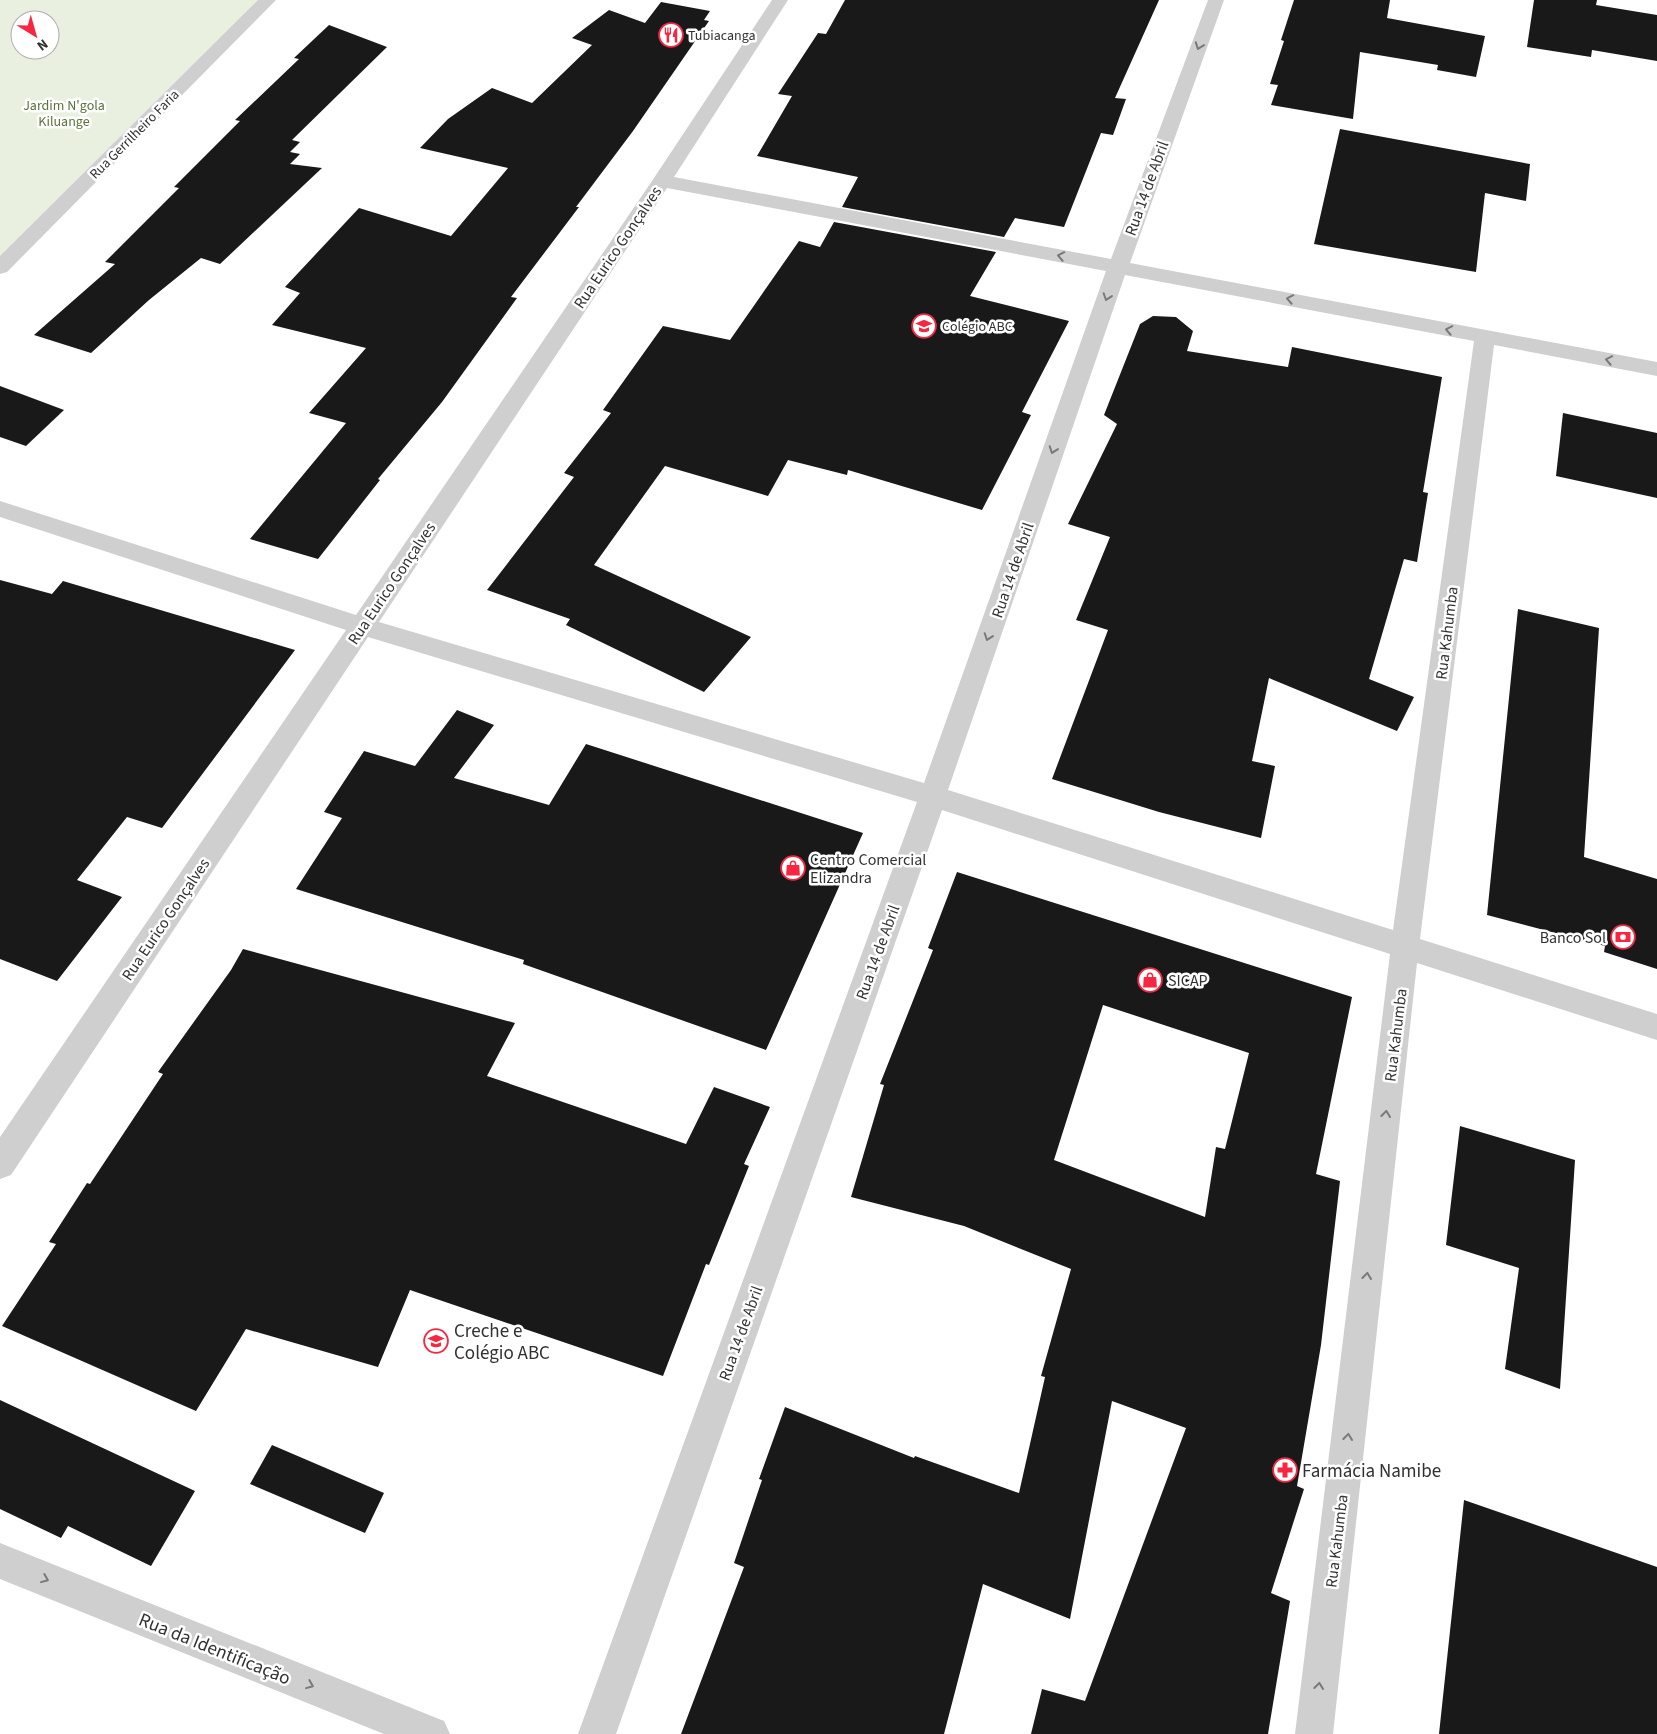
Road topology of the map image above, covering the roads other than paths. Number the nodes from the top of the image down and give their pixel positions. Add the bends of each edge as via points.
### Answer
1 (268, 0) edge
2 (780, 0) edge
3 (1216, 0) edge
4 (662, 181) junction
5 (1118, 267) junction
6 (0, 268) edge
7 (1485, 336) junction
8 (1657, 369) edge
9 (0, 510) edge
10 (362, 626) junction
11 (933, 796) junction
12 (1405, 947) junction
13 (1657, 1027) edge
14 (0, 1164) edge
15 (0, 1561) edge
16 (431, 1734) edge
17 (597, 1734) edge
18 (1314, 1734) edge

1 - 6 street, Rua Gerrilheiro Faria
2 - 4 street, Rua Eurico Gonçalves
3 -> 5 street, Rua 14 de Abril
5 -> 4 street
4 - 10 street, Rua Eurico Gonçalves
7 -> 5 street
5 -> 11 street, Rua 14 de Abril
8 -> 7 street
7 - 12 street, Rua Kahumba
9 - 10 street
10 - 11 street
10 - 14 street, Rua Eurico Gonçalves
11 - 12 street
11 - 17 street, Rua 14 de Abril
12 - 13 street
18 -> 12 street, Rua Kahumba
15 -> 16 street, Rua da Identificação

